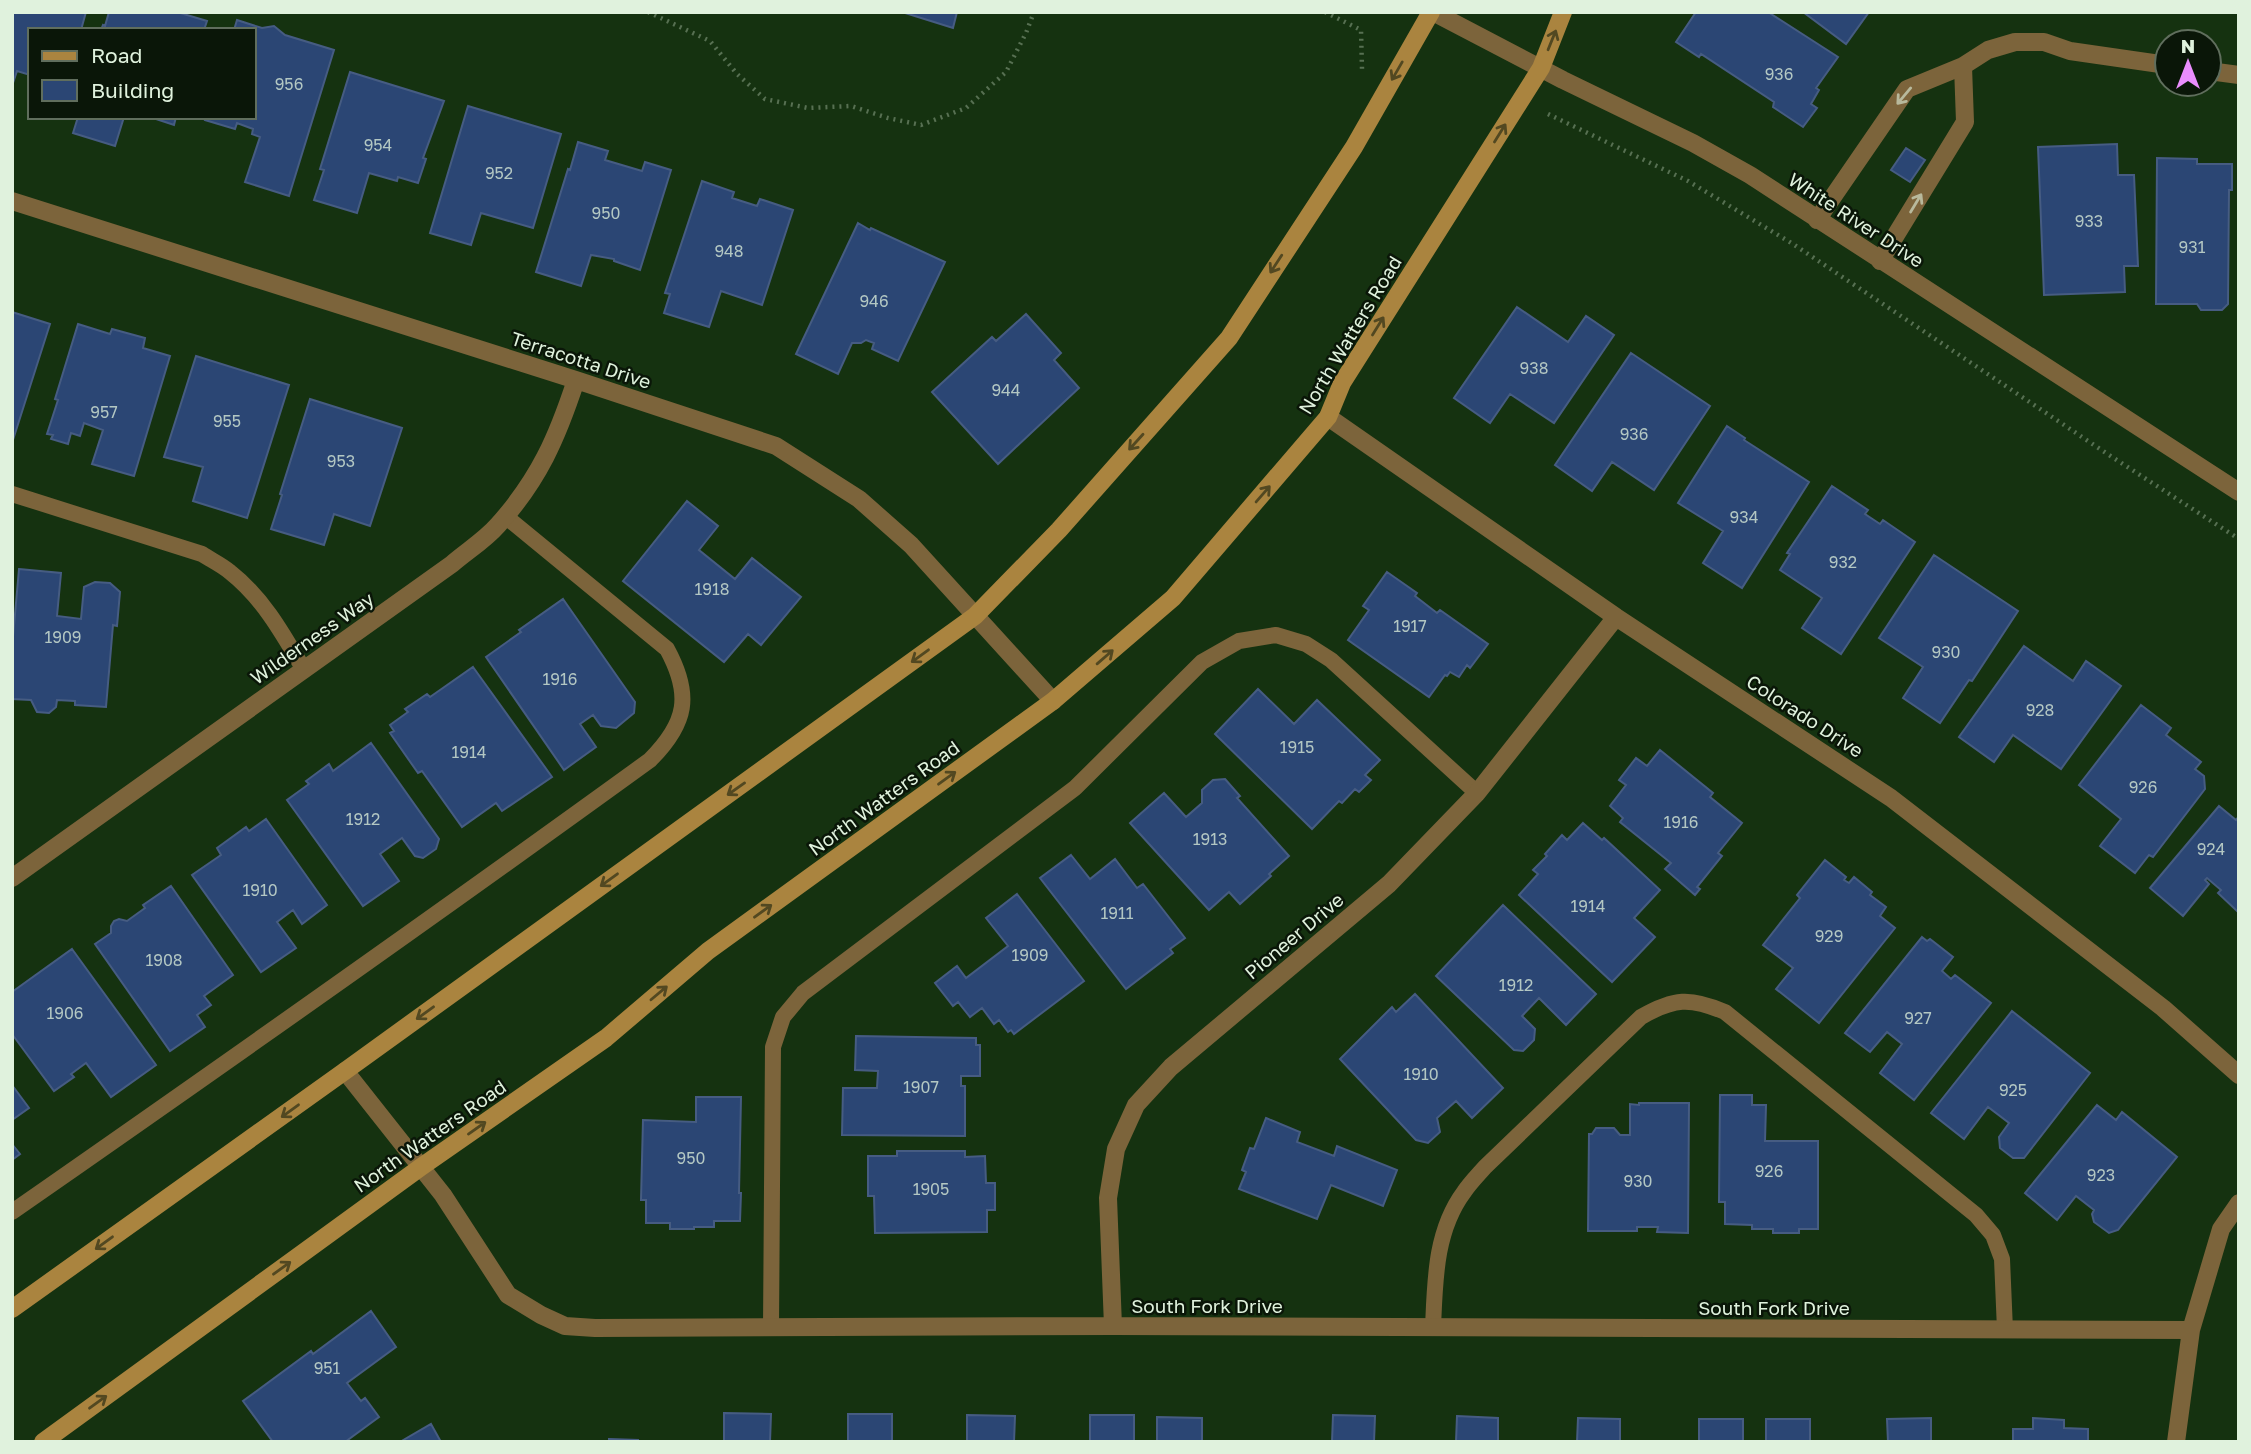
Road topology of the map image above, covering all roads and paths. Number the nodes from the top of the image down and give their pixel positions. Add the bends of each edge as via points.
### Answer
1 (648, 12) edge
2 (1034, 12) edge
3 (1325, 12) edge
4 (1432, 12) edge
5 (1563, 12) edge
6 (2153, 63) edge
7 (1963, 66) junction
8 (1541, 68) junction
9 (1362, 69) dead end
10 (1547, 114) dead end
11 (12, 201) edge
12 (1817, 220) junction
13 (1881, 261) junction
14 (576, 380) junction
15 (1328, 417) junction
16 (2239, 492) edge
17 (12, 494) edge
18 (505, 516) junction
19 (2239, 539) edge
20 (975, 616) junction
21 (1616, 617) junction
22 (304, 670) junction
23 (1053, 701) junction
24 (1477, 793) junction
25 (14, 874) edge
26 (345, 1072) junction
27 (2239, 1075) edge
28 (421, 1167) junction
29 (2239, 1203) edge
30 (12, 1212) edge
31 (12, 1309) edge
32 (1113, 1326) junction
33 (771, 1328) junction
34 (1433, 1328) junction
35 (2005, 1330) junction
36 (2191, 1330) junction
37 (43, 1442) edge
38 (2176, 1442) edge

1 - 2 path via 710,41 765,99 808,108 851,106 921,125 966,108 1006,72
3 - 9 path via 1362,30
4 - 8 street, White River Drive
4 -> 20 main road via 1354,147 1229,338 1059,530
8 -> 5 main road, North Watters Road
6 - 7 street via 2044,43 2015,43 1988,50
7 -> 12 street via 1907,89
13 -> 7 street via 1965,122
8 - 12 street, White River Drive via 1751,175
15 -> 8 main road, North Watters Road via 1342,383
10 - 19 path via 1688,181 1793,244
11 - 14 street, Terracotta Drive
12 - 13 street, White River Drive
13 - 16 street, White River Drive
14 - 18 street, Wilderness Way via 549,453
14 - 20 street, Terracotta Drive via 776,446 859,499 911,545
15 - 21 street, Colorado Drive
23 -> 15 main road, North Watters Road via 1173,598
17 - 22 lane via 202,554 254,594
18 - 22 street, Wilderness Way via 452,564
18 - 30 lane via 667,649 679,671 683,695 679,720 668,742 508,863
20 - 23 street, Terracotta Drive
20 -> 26 main road
21 - 24 street, Pioneer Drive
21 - 27 street, Colorado Drive via 1891,798 2163,1008
22 - 25 street, Wilderness Way
28 -> 23 main road, North Watters Road via 606,1038 708,951
24 - 32 street, Pioneer Drive via 1389,884 1171,1067 1136,1105 1116,1149 1108,1198
24 - 33 lane via 1331,660 1306,644 1276,635 1239,641 1202,662 1074,788 803,993 783,1017 773,1047
26 - 28 street, South Fork Drive
26 -> 31 main road
28 - 33 street, South Fork Drive via 508,1295 541,1315 565,1326 596,1328
37 -> 28 main road, North Watters Road
29 - 36 street via 2221,1229
32 - 33 street, South Fork Drive
32 - 34 street, South Fork Drive
34 - 35 street, South Fork Drive
34 - 35 lane via 1436,1266 1444,1230 1462,1193 1641,1017 1660,1006 1683,1001 1705,1003 1725,1012 1976,1215 1993,1235 2002,1259
35 - 36 street, South Fork Drive
36 - 38 street

